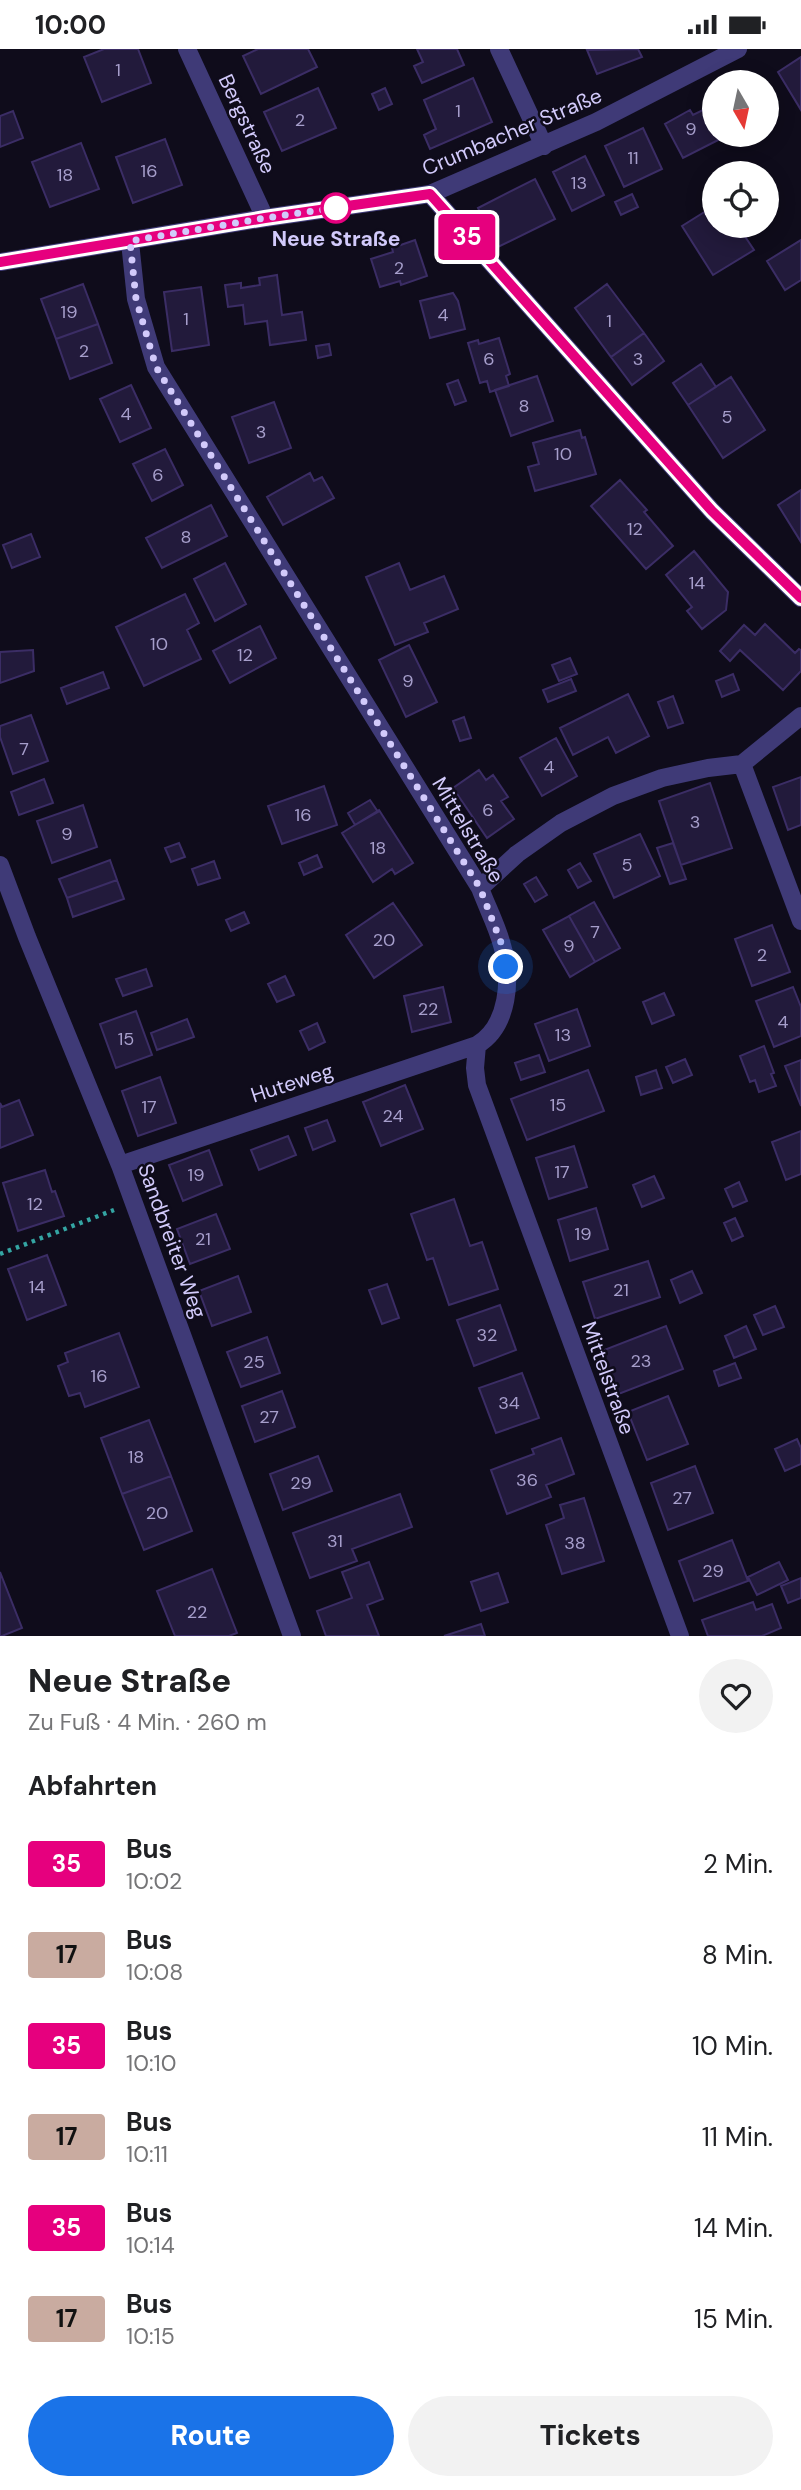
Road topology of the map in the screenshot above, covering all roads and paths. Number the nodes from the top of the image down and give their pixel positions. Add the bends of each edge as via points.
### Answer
1 (187, 49) edge
2 (499, 49) edge
3 (738, 49) edge
4 (544, 146) junction
5 (430, 194) junction
6 (265, 218) junction
7 (130, 241) junction
8 (0, 262) edge
9 (801, 598) edge
10 (801, 716) edge
11 (742, 764) junction
12 (0, 865) edge
13 (480, 888) junction
14 (801, 921) edge
15 (477, 1045) junction
16 (120, 1165) junction
17 (134, 1202) junction
18 (0, 1254) edge
19 (292, 1636) edge
20 (680, 1636) edge

1 - 6 street, Bergstraße
2 - 4 street
3 - 4 street, Crumbacher Straße
4 - 5 street, Crumbacher Straße
5 - 6 street, Crumbacher Straße
5 - 9 street via 712,511
6 - 7 street, Crumbacher Straße
7 - 8 street, Crumbacher Straße
7 - 13 street, Mittelstraße via 136,299 156,367
10 - 11 street
11 - 13 street via 662,778 613,796 561,823
11 - 14 street
12 - 16 street, Sandbreiter Weg
13 - 15 street, Mittelstraße via 506,967 504,1007 497,1025
15 - 16 street, Huteweg
15 - 20 street, Mittelstraße via 475,1068 482,1104
16 - 17 street, Sandbreiter Weg
17 - 18 path
17 - 19 street, Sandbreiter Weg

